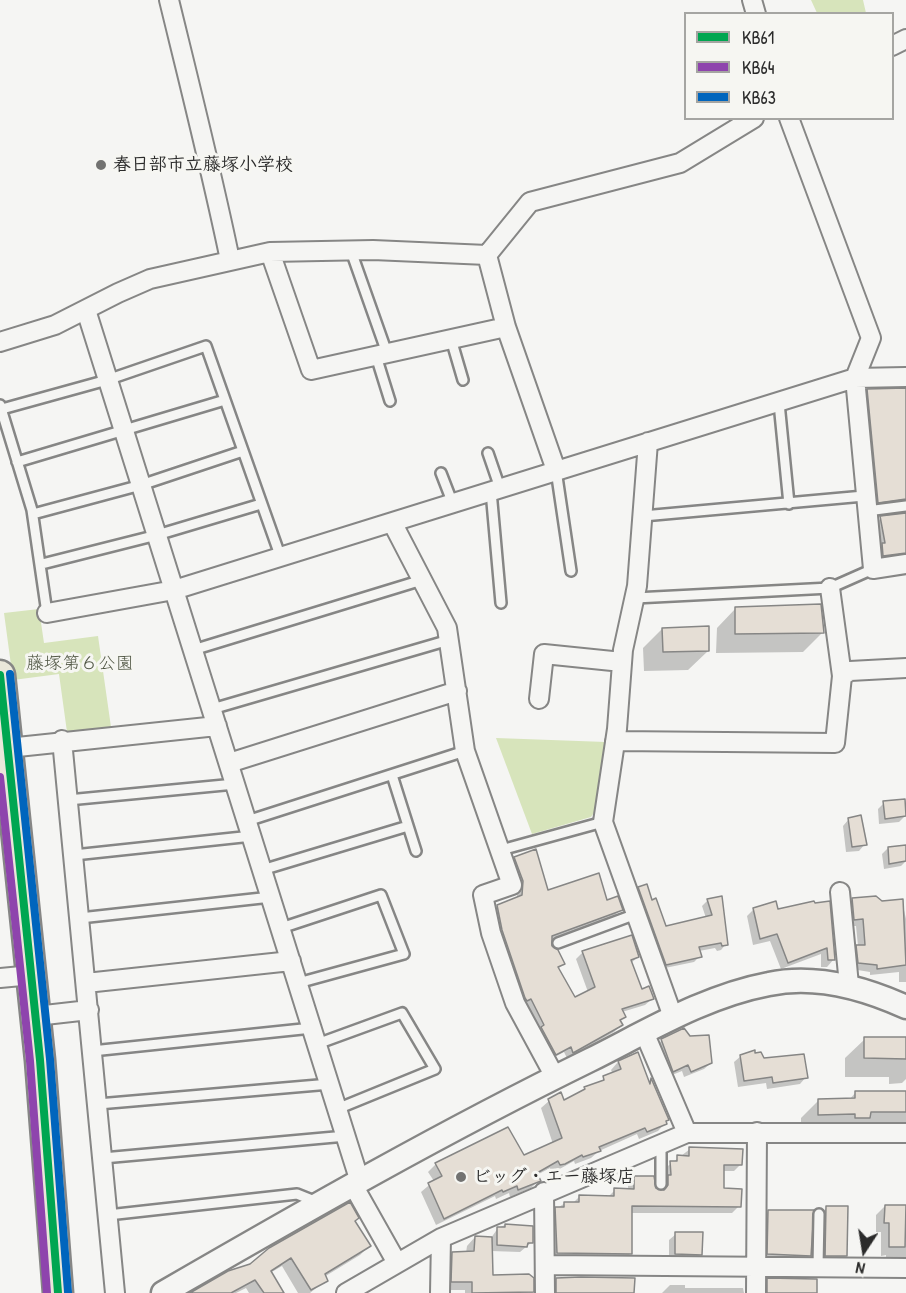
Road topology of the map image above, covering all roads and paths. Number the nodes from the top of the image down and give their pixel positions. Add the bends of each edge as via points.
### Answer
1 (169, 0) edge
2 (751, 120) edge
3 (790, 120) edge
4 (351, 251) junction
5 (270, 252) junction
6 (487, 255) junction
7 (230, 260) junction
8 (86, 310) junction
9 (506, 327) junction
10 (451, 339) junction
11 (0, 342) edge
12 (381, 355) junction
13 (906, 377) edge
14 (855, 378) junction
15 (108, 380) junction
16 (463, 380) dead end
17 (225, 400) junction
18 (390, 401) dead end
19 (779, 403) junction
20 (1, 407) edge
21 (124, 430) junction
22 (648, 442) junction
23 (243, 451) junction
24 (488, 453) dead end
25 (17, 462) junction
26 (556, 470) junction
27 (441, 473) dead end
28 (141, 485) junction
29 (495, 490) junction
30 (865, 503) junction
31 (261, 504) junction
32 (453, 504) junction
33 (789, 504) junction
34 (906, 507) edge
35 (33, 514) junction
36 (643, 516) junction
37 (393, 524) junction
38 (157, 535) junction
39 (280, 558) junction
40 (42, 564) junction
41 (906, 564) edge
42 (873, 569) junction
43 (571, 571) dead end
44 (422, 580) junction
45 (830, 588) junction
46 (174, 590) junction
47 (635, 598) junction
48 (501, 603) dead end
49 (47, 613) joint
50 (448, 640) junction
51 (193, 650) junction
52 (622, 662) junction
53 (906, 668) edge
54 (0, 675) edge
55 (842, 676) junction
56 (457, 691) junction
57 (539, 699) dead end
58 (214, 717) junction
59 (62, 740) junction
60 (615, 741) junction
61 (8, 748) junction
62 (465, 751) junction
63 (229, 763) junction
64 (392, 775) junction
65 (235, 784) junction
66 (68, 800) junction
67 (603, 822) junction
68 (408, 826) junction
69 (249, 828) junction
70 (501, 850) junction
71 (416, 851) dead end
72 (74, 855) junction
73 (262, 870) junction
74 (840, 892) dead end
75 (271, 897) junction
76 (636, 914) junction
77 (80, 918) junction
78 (281, 928) junction
79 (558, 943) dead end
80 (291, 961) junction
81 (32, 975) junction
82 (0, 978) edge
83 (86, 983) junction
84 (298, 983) junction
85 (849, 985) junction
86 (906, 1007) edge
87 (89, 1010) junction
88 (36, 1016) junction
89 (673, 1017) junction
90 (644, 1032) junction
91 (315, 1036) junction
92 (92, 1051) junction
93 (555, 1077) junction
94 (330, 1084) junction
95 (98, 1104) junction
96 (337, 1109) junction
97 (757, 1132) junction
98 (687, 1133) junction
99 (906, 1133) edge
100 (346, 1136) junction
101 (662, 1144) junction
102 (103, 1158) junction
103 (357, 1184) junction
104 (661, 1184) dead end
105 (544, 1192) junction
106 (319, 1203) junction
107 (819, 1214) dead end
108 (108, 1215) junction
109 (441, 1238) junction
110 (397, 1263) junction
111 (545, 1265) junction
112 (756, 1267) junction
113 (818, 1267) junction
114 (906, 1268) edge
115 (58, 1293) edge
116 (115, 1293) edge
117 (163, 1293) edge
118 (346, 1293) edge
119 (440, 1293) edge
120 (545, 1293) edge
121 (756, 1293) edge

1 - 7 street
2 - 6 street via 680,163 530,202
3 - 14 street via 871,338
4 - 5 street
4 - 6 street
4 - 12 lane
5 - 7 street
5 - 12 street via 311,370
6 - 9 street
7 - 8 street via 150,279
8 - 11 street via 55,325
8 - 15 street
9 - 10 street
9 - 26 street
10 - 12 street
10 - 16 lane
12 - 18 lane
13 - 14 street
14 - 19 street
14 - 30 street
15 - 17 lane via 206,345
15 - 20 lane
15 - 21 street
17 - 21 lane
17 - 23 lane
19 - 22 street
19 - 33 lane
20 - 25 lane
21 - 25 lane
21 - 28 street
22 - 26 street
22 - 36 street
23 - 28 lane
23 - 31 lane
24 - 29 lane
25 - 35 lane
26 - 29 street
26 - 43 lane
27 - 32 lane
28 - 35 lane
28 - 38 street
29 - 32 street
29 - 48 lane
30 - 33 lane
30 - 34 lane
30 - 42 street
31 - 38 lane
31 - 39 lane
32 - 37 street
33 - 36 lane
35 - 40 lane
36 - 47 street
37 - 39 street
37 - 44 street
38 - 40 lane
38 - 46 street
39 - 46 street
40 - 49 lane
41 - 42 street
42 - 45 lane
44 - 50 street via 447,628
44 - 51 lane
45 - 47 lane
45 - 55 street
46 - 49 street
46 - 51 street
47 - 52 street
50 - 56 street
50 - 58 lane
51 - 58 street
52 - 57 street via 544,654
52 - 60 street
53 - 55 street via 850,671
54 - 61 main road
55 - 60 street via 835,743
56 - 62 street
56 - 63 street
58 - 59 street
58 - 63 street
59 - 61 street
59 - 66 street
60 - 67 street
61 - 81 main road
62 - 64 lane
62 - 70 street
63 - 65 street
64 - 68 lane
64 - 69 lane
65 - 66 lane
65 - 69 street
66 - 72 street
67 - 70 lane
67 - 76 street
68 - 71 lane
68 - 73 lane
69 - 72 lane
69 - 73 street
70 - 93 street via 512,885 483,895 491,933 515,1003
72 - 77 street
73 - 75 street
74 - 85 street
75 - 77 lane
75 - 78 street
76 - 79 lane
76 - 89 street
77 - 83 street
78 - 80 street
78 - 84 lane via 381,895 404,954
80 - 83 street
80 - 84 street
81 - 82 street
81 - 88 main road
83 - 87 street
84 - 91 street
85 - 86 street
85 - 89 street via 771,983 711,1000
87 - 88 street
87 - 92 street
88 - 115 main road
89 - 90 street
90 - 93 street
90 - 98 street
91 - 92 lane
91 - 94 street
91 - 96 lane via 402,1013 435,1069
92 - 95 street
93 - 103 street
94 - 95 lane
94 - 96 street
95 - 102 street
96 - 100 street
97 - 98 street
97 - 99 street
97 - 112 street
98 - 101 street
100 - 102 lane
100 - 103 street
101 - 104 lane
101 - 105 street
102 - 108 street
103 - 106 street
103 - 110 street
105 - 109 street
105 - 111 street
106 - 108 lane via 297,1194
106 - 117 street
107 - 113 lane
108 - 116 street
109 - 110 street
109 - 119 street
110 - 118 street
111 - 112 street
111 - 120 street
112 - 113 street
112 - 121 street
113 - 114 street

